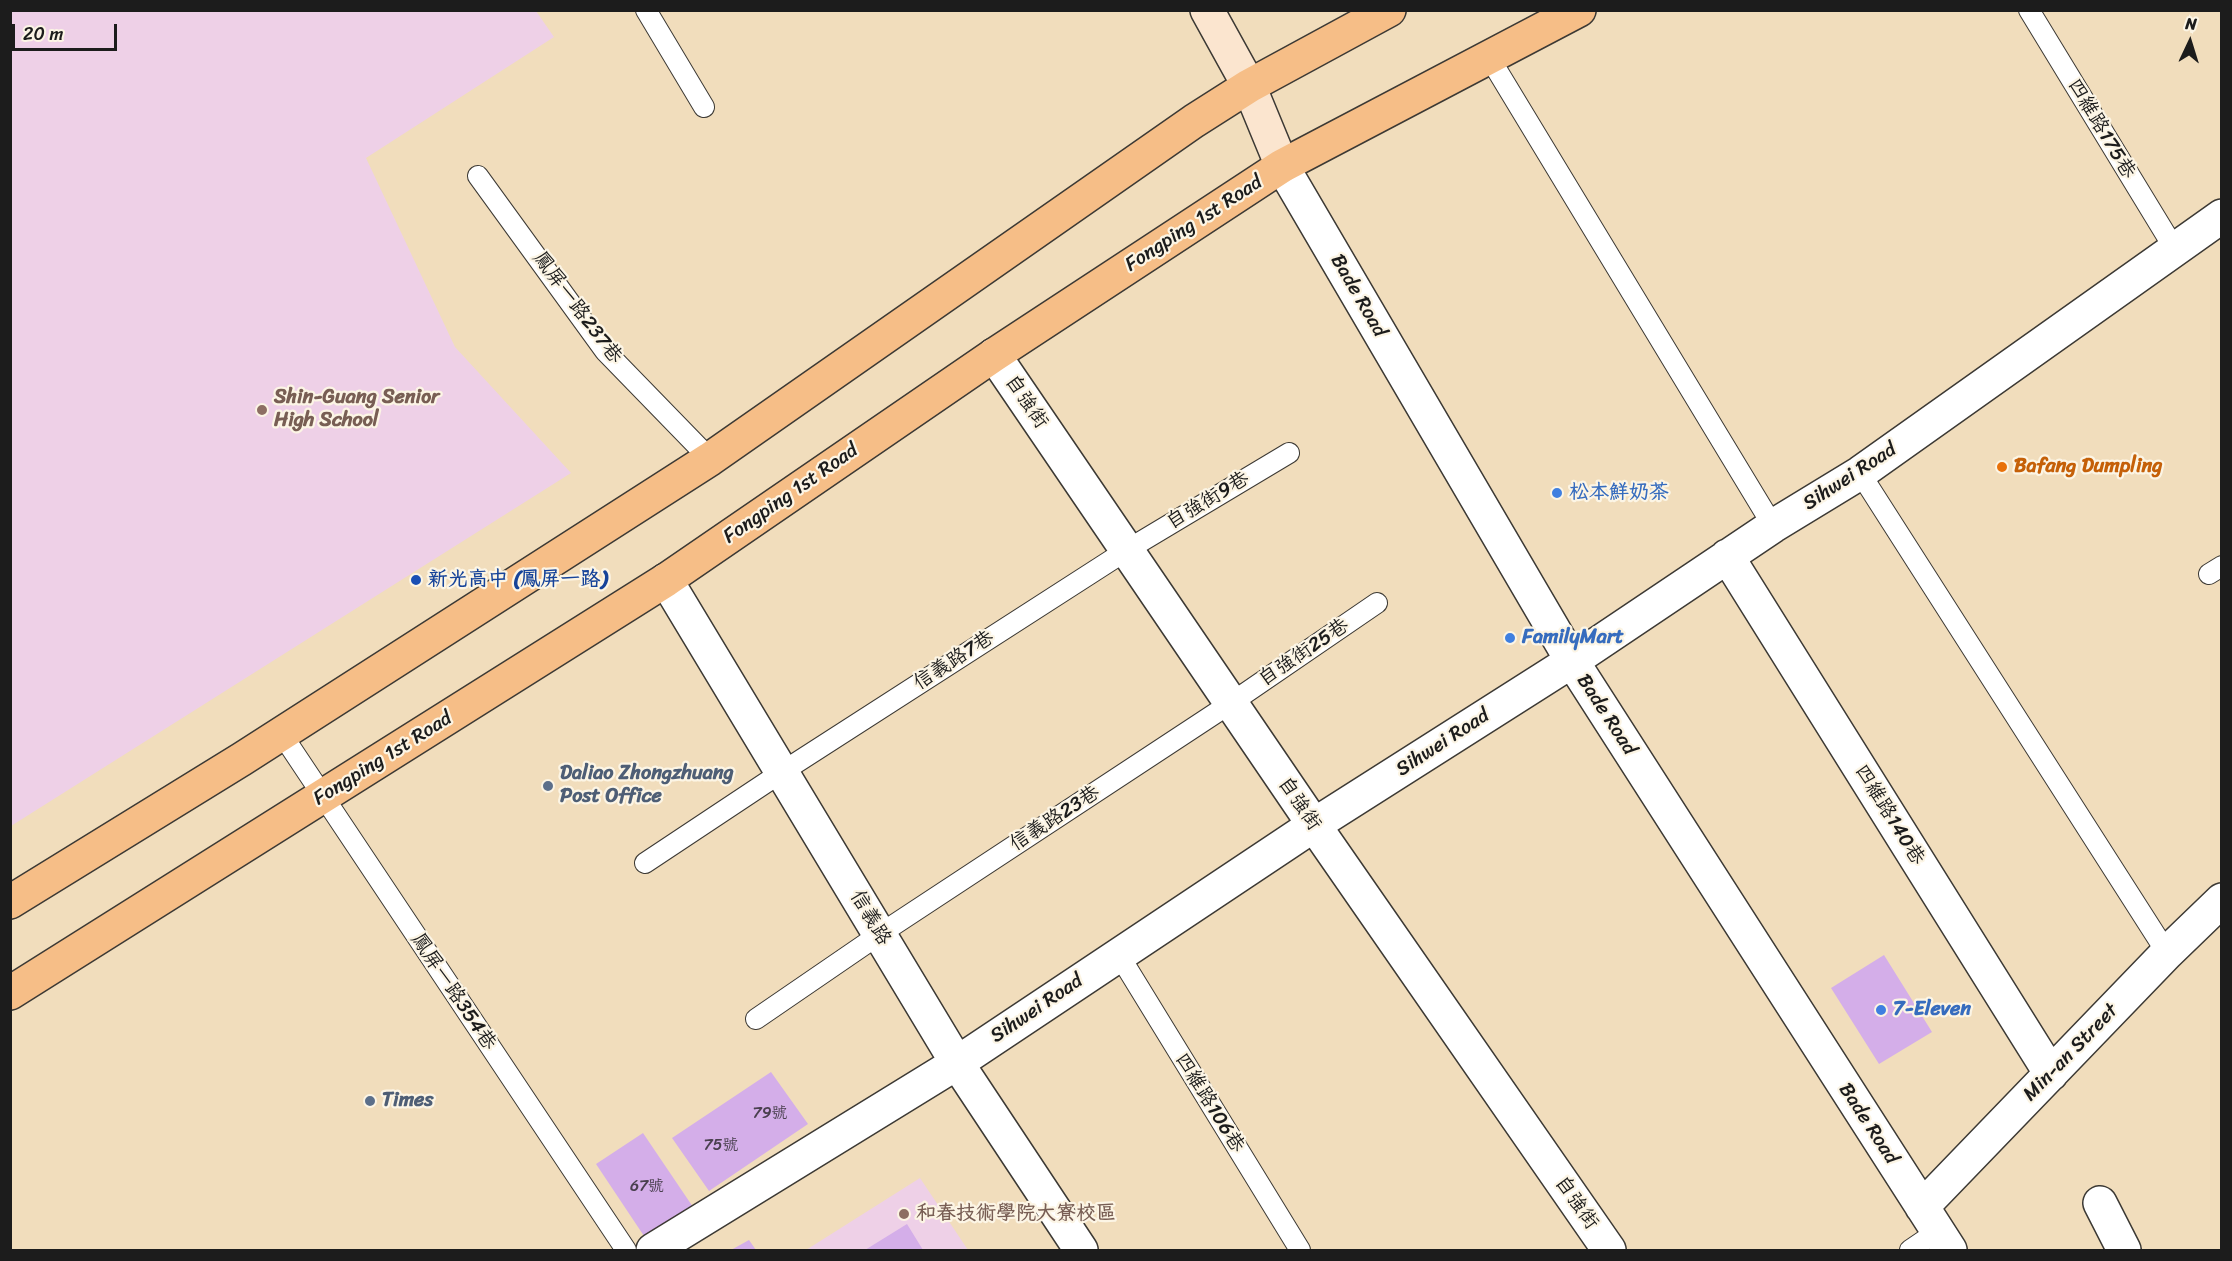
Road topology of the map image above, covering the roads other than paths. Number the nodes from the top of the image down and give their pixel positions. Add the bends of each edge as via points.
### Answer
1 (646, 10) edge
2 (1207, 10) edge
3 (1389, 10) edge
4 (1579, 10) edge
5 (2029, 10) edge
6 (1489, 57) junction
7 (1249, 86) junction
8 (704, 107) dead end
9 (1282, 166) junction
10 (478, 176) dead end
11 (2222, 216) edge
12 (2174, 248) junction
13 (993, 355) junction
14 (1288, 453) dead end
15 (710, 459) junction
16 (1860, 473) junction
17 (1773, 526) junction
18 (1126, 550) junction
19 (1727, 556) junction
20 (666, 580) junction
21 (1377, 603) dead end
22 (1572, 661) junction
23 (1231, 704) junction
24 (281, 734) junction
25 (782, 772) junction
26 (323, 797) junction
27 (1314, 825) junction
28 (645, 864) dead end
29 (2222, 900) edge
30 (10, 902) edge
31 (880, 934) junction
32 (2167, 953) junction
33 (1119, 955) junction
34 (10, 993) edge
35 (756, 1019) dead end
36 (957, 1063) junction
37 (2050, 1074) junction
38 (2100, 1203) dead end
39 (1937, 1230) edge
40 (626, 1251) edge
41 (653, 1251) edge
42 (1081, 1251) edge
43 (1300, 1251) edge
44 (1609, 1251) edge
45 (1910, 1251) edge
46 (2124, 1251) edge

1 - 8 lane
2 - 7 street
3 - 7 main road
4 - 6 main road, Fongping 1st Road
5 - 12 lane, 四維路175巷
6 - 9 main road, Fongping 1st Road
6 - 17 lane
7 - 9 street
7 - 15 main road
9 - 13 main road, Fongping 1st Road
9 - 22 street, Bade Road
10 - 15 lane, 鳳屏一路237巷 via 605,351
11 - 12 street, Sihwei Road
12 - 16 street, Sihwei Road
13 - 18 street, 自強街
13 - 20 main road, Fongping 1st Road
14 - 18 lane, 自強街9巷
15 - 24 main road
16 - 17 street, Sihwei Road
16 - 32 lane
17 - 19 street, Sihwei Road
18 - 23 street, 自強街
18 - 25 lane, 信義路7巷
19 - 22 street, Sihwei Road
19 - 37 street, 四維路140巷
20 - 25 street, 信義路
20 - 26 main road, Fongping 1st Road
21 - 23 lane, 自強街25巷
22 - 27 street, Sihwei Road
22 - 39 street, Bade Road
23 - 27 street, 自強街
23 - 31 lane, 信義路23巷
24 - 26 lane, 鳳屏一路354巷
24 - 30 main road
25 - 28 lane, 信義路7巷
25 - 31 street, 信義路
26 - 34 main road, Fongping 1st Road
26 - 40 lane, 鳳屏一路354巷
27 - 33 street, Sihwei Road
27 - 44 street, 自強街
29 - 32 street, Min-an Street
31 - 35 lane, 信義路23巷
31 - 36 street, 信義路
32 - 37 street, Min-an Street
33 - 36 street, Sihwei Road
33 - 43 lane, 四維路106巷
36 - 41 street, Sihwei Road
36 - 42 street, 信義路
37 - 39 street, Min-an Street
38 - 46 street
39 - 45 lane

